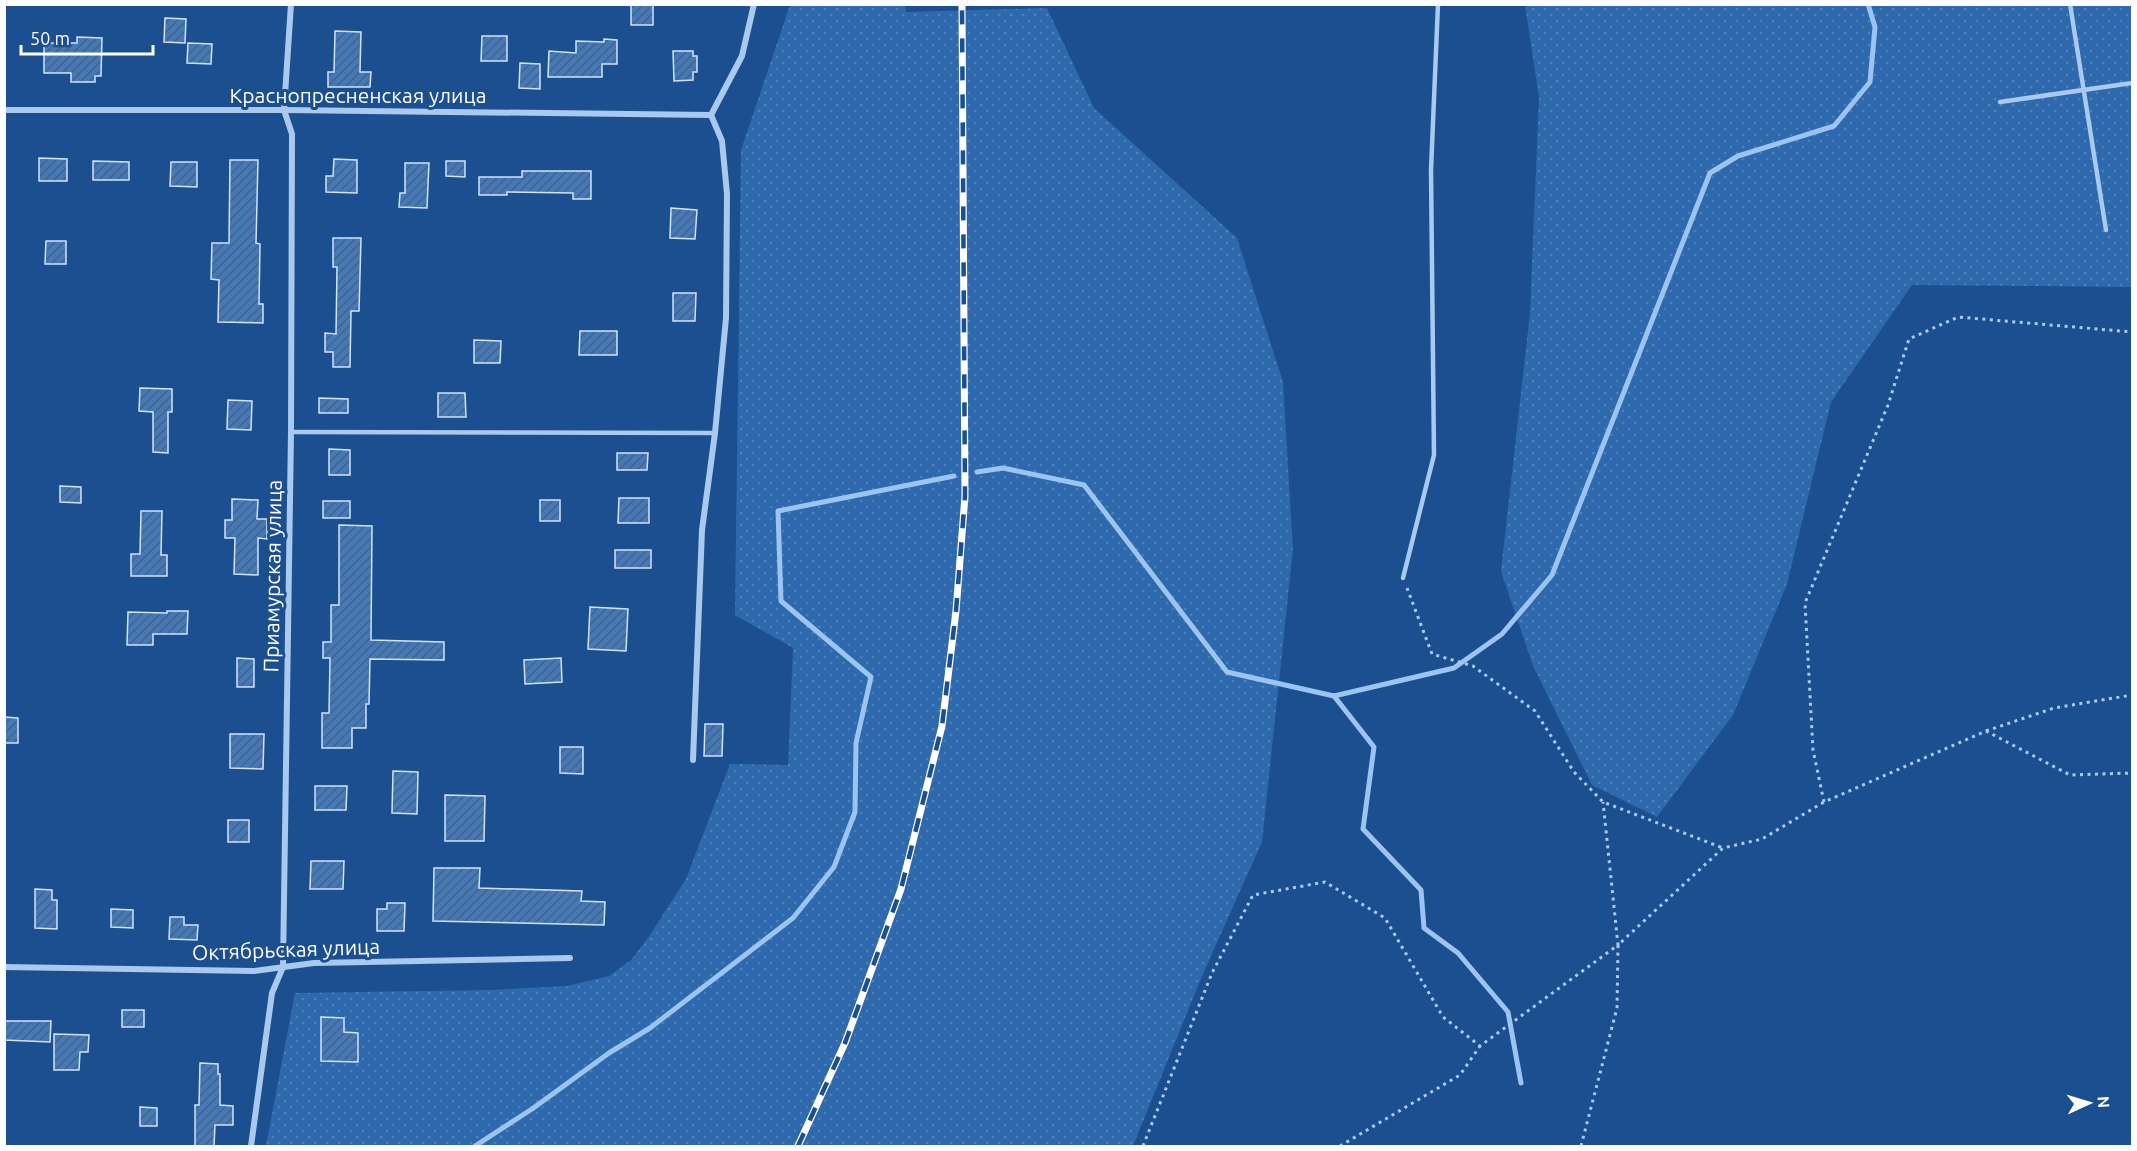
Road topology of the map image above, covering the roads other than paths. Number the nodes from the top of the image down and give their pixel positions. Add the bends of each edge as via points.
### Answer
1 (291, 4) edge
2 (754, 4) edge
3 (1438, 4) edge
4 (2070, 4) edge
5 (2133, 84) edge
6 (2085, 90) junction
7 (2000, 102) dead end
8 (4, 110) edge
9 (284, 110) junction
10 (711, 114) junction
11 (2106, 230) dead end
12 (291, 432) junction
13 (715, 433) junction
14 (1403, 578) road end
15 (693, 760) dead end
16 (570, 958) dead end
17 (4, 967) edge
18 (283, 967) junction
19 (251, 1146) edge

1 - 9 street, Приамурская улица
2 - 10 street via 742,56
3 - 14 lane via 1431,170 1434,454
4 - 6 lane
5 - 6 lane
6 - 7 lane
6 - 11 lane
8 - 9 street, Краснопресненская улица
9 - 10 street, Краснопресненская улица
9 - 12 street, Приамурская улица via 292,134
10 - 13 street via 722,141 727,194 726,318
12 - 13 lane
12 - 18 street, Приамурская улица
13 - 15 street via 702,530
16 - 18 street, Октябрьская улица via 314,963
17 - 18 street, Октябрьская улица via 254,971
18 - 19 street, Приамурская улица via 272,993

